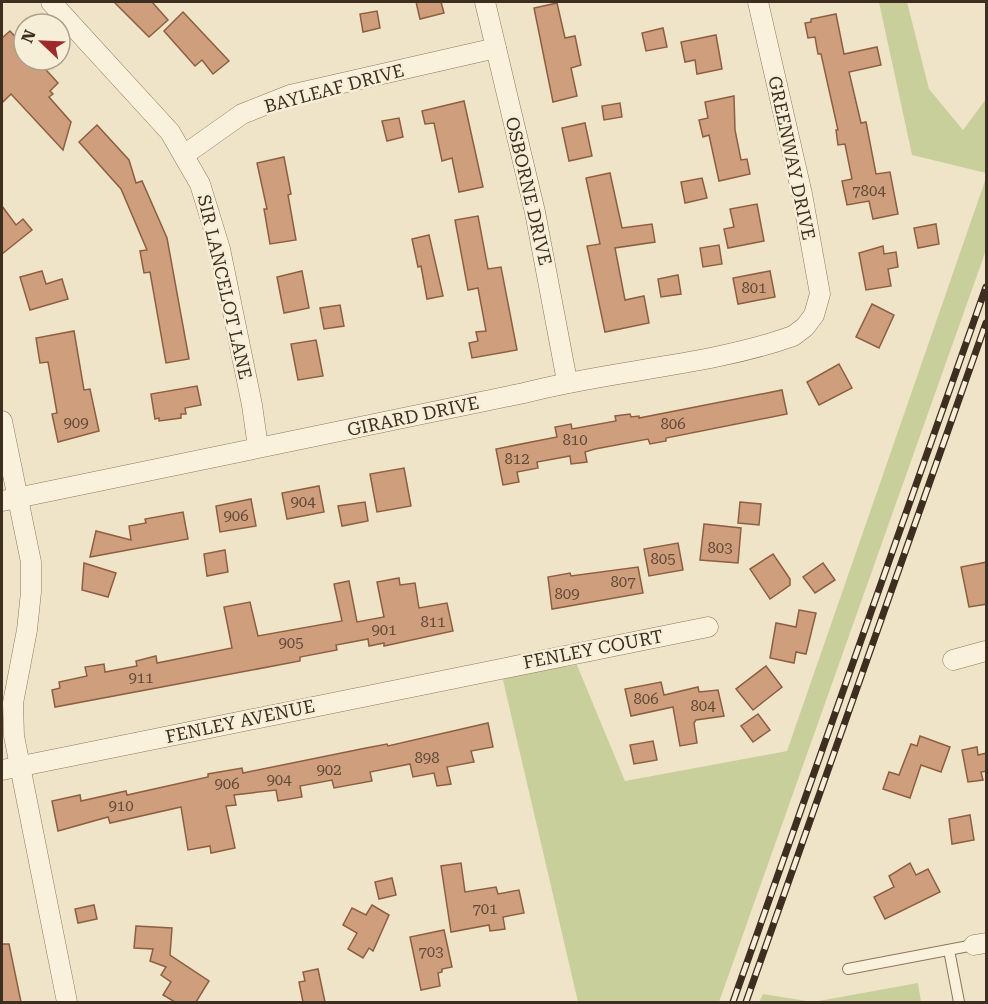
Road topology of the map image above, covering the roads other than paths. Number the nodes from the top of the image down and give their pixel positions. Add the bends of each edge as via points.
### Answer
1 (51, 2) edge
2 (485, 2) edge
3 (758, 2) edge
4 (496, 48) junction
5 (184, 155) junction
6 (814, 315) joint
7 (567, 381) junction
8 (2, 421) edge
9 (258, 447) junction
10 (10, 500) edge
11 (708, 627) dead end
12 (987, 651) edge
13 (953, 660) dead end
14 (478, 672) joint
15 (11, 768) edge
16 (980, 944) edge
17 (949, 950) junction
18 (848, 969) dead end
19 (67, 1002) edge
20 (959, 1002) edge

1 - 5 street, SIR LANCELOT LANE via 170,132
2 - 4 street, OSBORNE DRIVE
3 - 6 street, GREENWAY DRIVE via 820,294
4 - 5 street, BAYLEAF DRIVE via 290,95 242,114
4 - 7 street, OSBORNE DRIVE via 535,212
5 - 9 street, SIR LANCELOT LANE via 212,217
6 - 7 street, GIRARD DRIVE via 793,336 777,342
7 - 9 street, GIRARD DRIVE
8 - 10 street
9 - 10 street, GIRARD DRIVE
10 - 15 street via 31,562 32,592 13,703
11 - 14 street, FENLEY COURT
12 - 13 street
14 - 15 street, FENLEY AVENUE
15 - 19 street
16 - 17 lane
17 - 18 lane
17 - 20 lane

